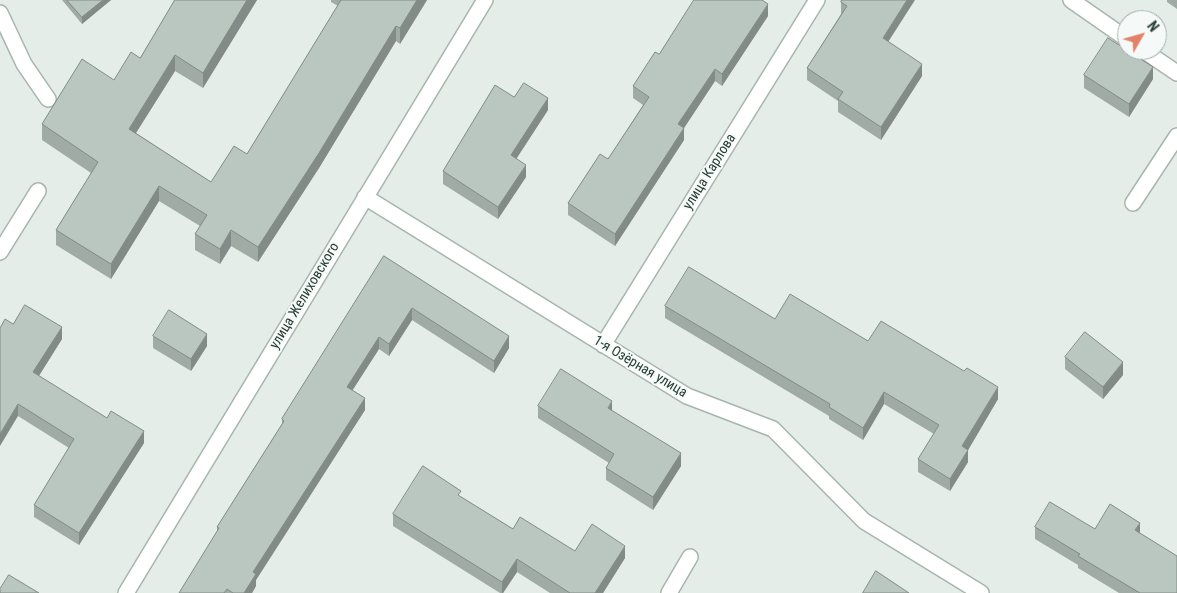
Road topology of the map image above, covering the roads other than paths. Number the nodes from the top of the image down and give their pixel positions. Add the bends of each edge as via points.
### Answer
1 (485, 0) edge
2 (817, 0) edge
3 (1071, 0) edge
4 (0, 13) edge
5 (1117, 32) edge
6 (1158, 60) edge
7 (1177, 73) edge
8 (48, 100) dead end
9 (1177, 136) edge
10 (38, 191) dead end
11 (364, 197) junction
12 (1134, 203) dead end
13 (0, 252) edge
14 (603, 344) junction
15 (690, 557) dead end
16 (126, 593) edge
17 (669, 593) edge
18 (981, 593) edge

1 - 11 street, улица Желиховского
2 - 14 street, улица Карлова
3 - 5 street
4 - 8 street via 24,64
6 - 7 street
9 - 12 street
10 - 13 street
11 - 14 street, 1-я Озёрная улица
11 - 16 street, улица Желиховского
14 - 18 street, 1-я Озёрная улица via 687,396 773,429 864,521
15 - 17 street

